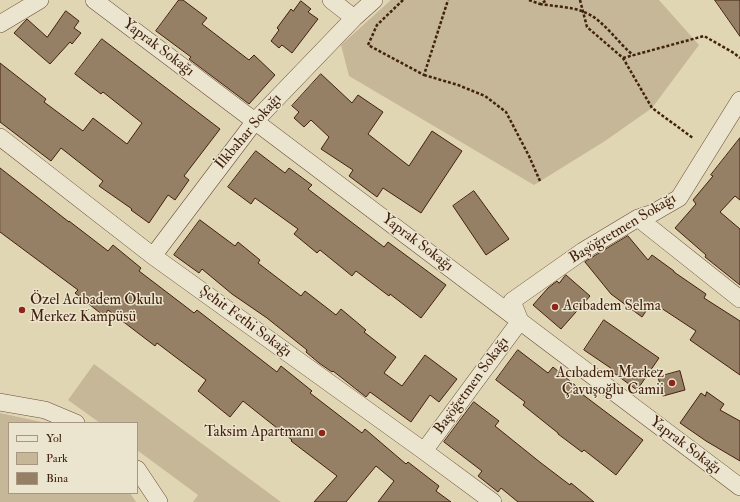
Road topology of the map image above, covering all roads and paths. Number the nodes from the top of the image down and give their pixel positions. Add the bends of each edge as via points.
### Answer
1 (40, 0) edge
2 (94, 0) edge
3 (331, 0) edge
4 (374, 0) edge
5 (403, 0) edge
6 (448, 0) edge
7 (529, 0) edge
8 (547, 0) edge
9 (580, 0) edge
10 (540, 4) junction
11 (583, 11) junction
12 (354, 18) junction
13 (0, 24) edge
14 (633, 55) junction
15 (623, 58) junction
16 (740, 58) edge
17 (424, 75) junction
18 (739, 104) edge
19 (255, 120) junction
20 (0, 137) edge
21 (693, 138) dead end
22 (540, 181) dead end
23 (638, 218) junction
24 (153, 256) junction
25 (740, 299) edge
26 (520, 321) junction
27 (0, 402) edge
28 (74, 422) edge
29 (424, 451) junction
30 (138, 470) edge
31 (740, 487) edge
32 (159, 502) edge
33 (493, 502) edge

1 - 13 street
2 - 19 street, Yaprak Sokağı
3 - 12 street
4 - 12 street, İlkbahar Sokağı
5 - 17 path via 377,25 368,45
6 - 17 path
7 - 10 path
8 - 10 path
9 - 11 path
10 - 11 path
11 - 14 path via 597,19
11 - 15 path via 587,27
12 - 19 street, İlkbahar Sokağı
14 - 15 path
14 - 16 path via 704,36
15 - 21 path via 652,108
17 - 22 path via 485,96 506,112
18 - 23 street, Başöğretmen Sokağı via 678,198 653,213
19 - 24 street, İlkbahar Sokağı
19 - 26 street, Yaprak Sokağı
20 - 24 street, Şehit Fethi Sokağı
23 - 25 street
23 - 26 street, Başöğretmen Sokağı via 583,251 512,301
24 - 29 street, Şehit Fethi Sokağı
26 - 29 street, Başöğetmen Sokağı
26 - 31 street, Yaprak Sokağı
27 - 28 street via 45,410
29 - 33 street, Şehit Fethi Sokağı
30 - 32 street

